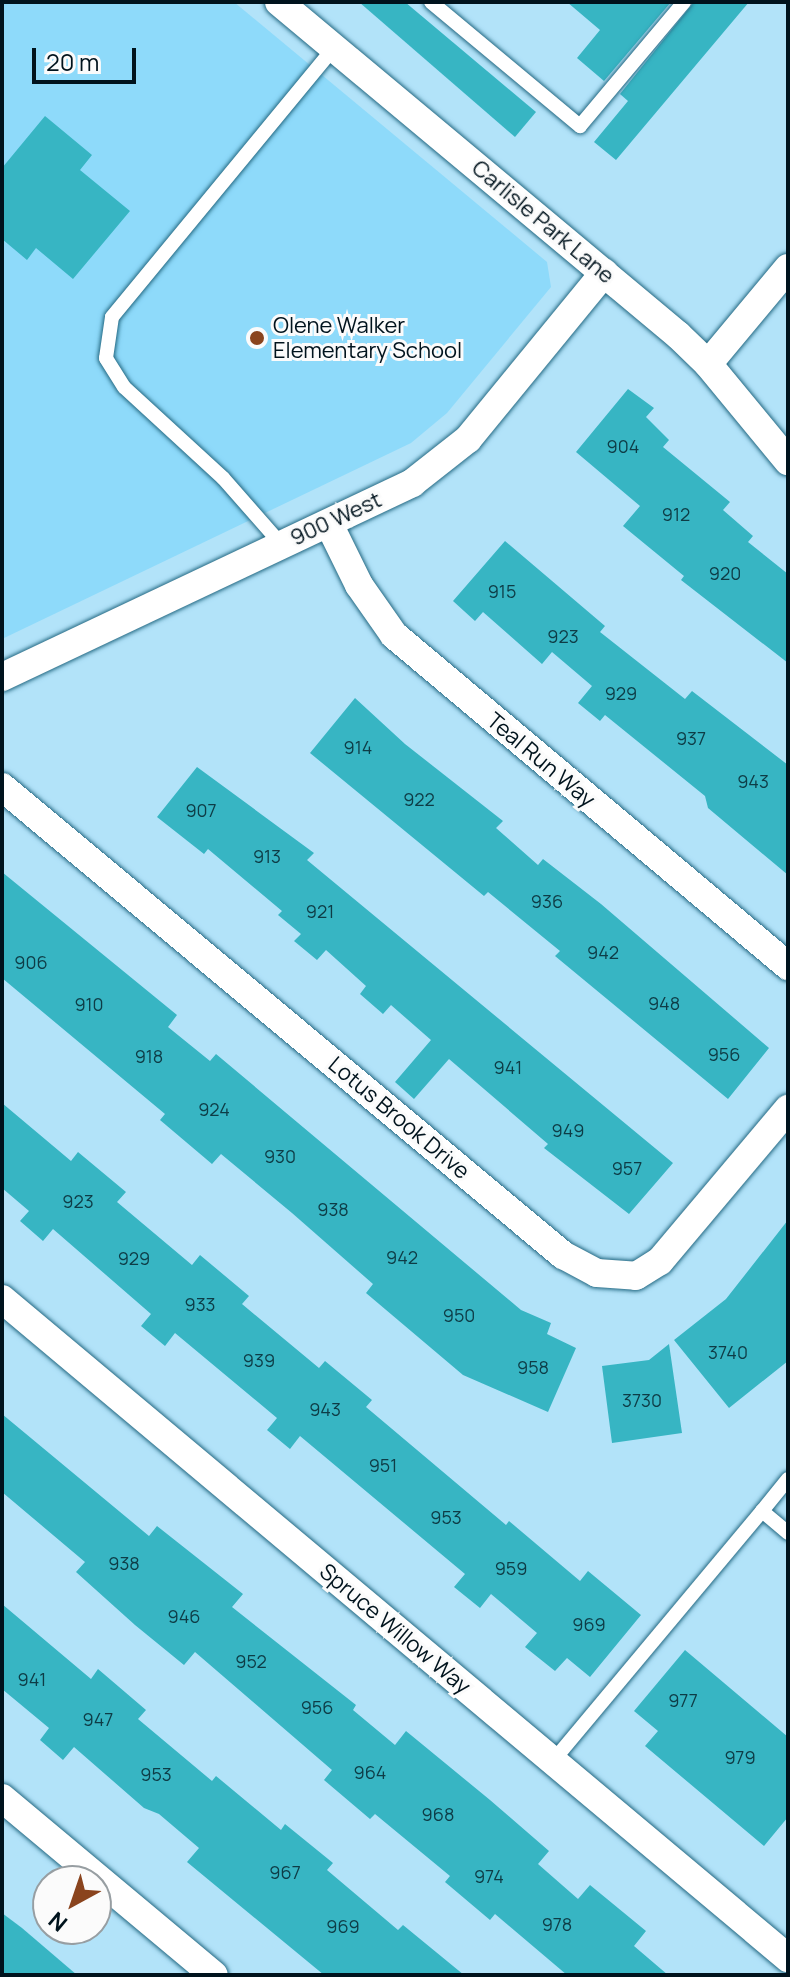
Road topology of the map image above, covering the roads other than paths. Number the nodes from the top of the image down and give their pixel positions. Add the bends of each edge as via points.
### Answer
1 (279, 2) edge
2 (431, 2) edge
3 (684, 2) edge
4 (334, 48) junction
5 (788, 268) edge
6 (604, 273) junction
7 (708, 364) junction
8 (788, 461) edge
9 (329, 524) junction
10 (281, 544) junction
11 (2, 677) edge
12 (2, 787) edge
13 (788, 966) edge
14 (788, 1109) edge
15 (2, 1299) edge
16 (788, 1479) edge
17 (762, 1511) junction
18 (788, 1533) edge
19 (553, 1761) junction
20 (2, 1798) edge
21 (788, 1958) edge
22 (214, 1975) edge

1 - 4 street, Carlisle Park Lane
2 - 3 lane via 580,126
4 - 6 street, Carlisle Park Lane
4 - 10 lane via 112,317 106,358 124,387 223,478
5 - 7 street
6 - 7 street, Carlisle Park Lane
6 - 9 street, 900 West via 468,439 412,483
7 - 8 street, Carlisle Park Lane
9 - 10 street, 900 West
9 - 13 street, Teal Run Way via 359,585 394,635
10 - 11 street, 900 West
12 - 14 street, Lotus Brook Drive via 563,1255 597,1273 636,1276 660,1261
15 - 19 street, Spruce Willow Way
16 - 17 lane
17 - 18 lane
17 - 19 lane
19 - 21 street, Spruce Willow Way
20 - 22 street

